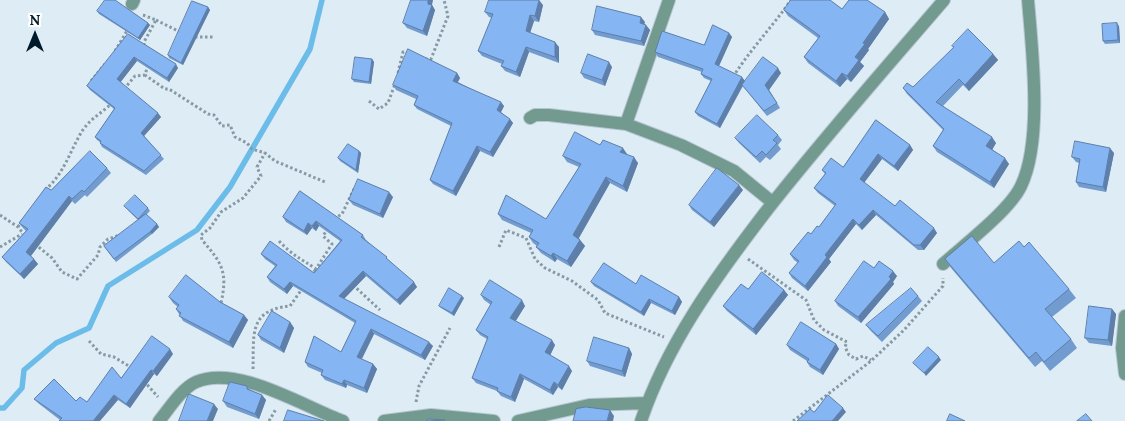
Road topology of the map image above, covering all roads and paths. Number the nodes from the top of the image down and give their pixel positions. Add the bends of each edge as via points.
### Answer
1 (444, 0) edge
2 (669, 0) edge
3 (791, 0) edge
4 (944, 0) edge
5 (1028, 0) edge
6 (134, 5) edge
7 (156, 20) junction
8 (213, 37) dead end
9 (145, 50) edge
10 (114, 53) edge
11 (109, 59) edge
12 (149, 60) edge
13 (145, 75) junction
14 (731, 80) edge
15 (90, 81) edge
16 (123, 91) edge
17 (117, 98) edge
18 (368, 101) dead end
19 (530, 118) dead end
20 (626, 124) junction
21 (265, 153) junction
22 (326, 182) dead end
23 (354, 188) edge
24 (40, 198) edge
25 (772, 202) junction
26 (0, 215) edge
27 (23, 220) edge
28 (18, 227) junction
29 (22, 234) junction
30 (121, 234) edge
31 (279, 241) dead end
32 (0, 247) edge
33 (499, 247) dead end
34 (735, 250) junction
35 (943, 264) joint
36 (316, 269) junction
37 (325, 274) edge
38 (346, 284) edge
39 (221, 303) edge
40 (380, 310) dead end
41 (1125, 316) edge
42 (450, 328) dead end
43 (89, 341) dead end
44 (677, 342) junction
45 (871, 361) junction
46 (1125, 374) edge
47 (252, 382) junction
48 (647, 403) junction
49 (169, 409) junction
50 (414, 415) junction
51 (159, 421) edge
52 (343, 421) edge
53 (384, 421) edge
54 (494, 421) edge
55 (518, 421) edge
56 (641, 421) edge
57 (793, 421) edge

1 - 18 path via 448,16 432,59 404,52 388,103 379,109
2 - 20 street
3 - 14 path via 750,50
4 - 25 street
5 - 35 street via 1034,78 1031,157 1021,187 1003,209
6 - 7 path
6 - 10 path via 124,40
7 - 8 path via 189,37
7 - 9 path via 144,42
11 - 15 path
12 - 13 path
13 - 16 path via 135,76
13 - 21 path via 214,115 222,126 230,125 235,137 248,143 252,149
17 - 24 path via 81,132 66,165
19 - 20 street via 549,115
20 - 25 street via 681,145 734,171
21 - 22 path via 276,161
21 - 39 path via 257,167 261,176 243,198 221,212 201,235 223,267 225,284
23 - 36 path via 342,214 335,218 323,236 332,244
25 - 34 street
26 - 28 path
27 - 28 path
28 - 29 path
29 - 30 path via 52,258 62,272 77,279 98,255 100,247 108,239
29 - 32 path
31 - 36 path via 293,256
33 - 44 path via 506,230 526,238 535,259 598,300 605,312
34 - 44 street
34 - 45 path via 806,300 814,320 824,330 847,342 845,347 849,355 856,359 863,356
35 - 45 path via 942,286 904,330
36 - 37 path
36 - 47 path via 290,306 272,308 258,321 254,329
38 - 40 path via 352,284
41 - 46 street via 1122,348
42 - 50 path via 418,386
43 - 49 path via 101,354 114,357 132,368
44 - 48 street
45 - 57 path
47 - 49 street via 198,381 185,390
47 - 52 street
48 - 55 street via 589,405
48 - 56 street
49 - 51 street
50 - 53 street
50 - 54 street

